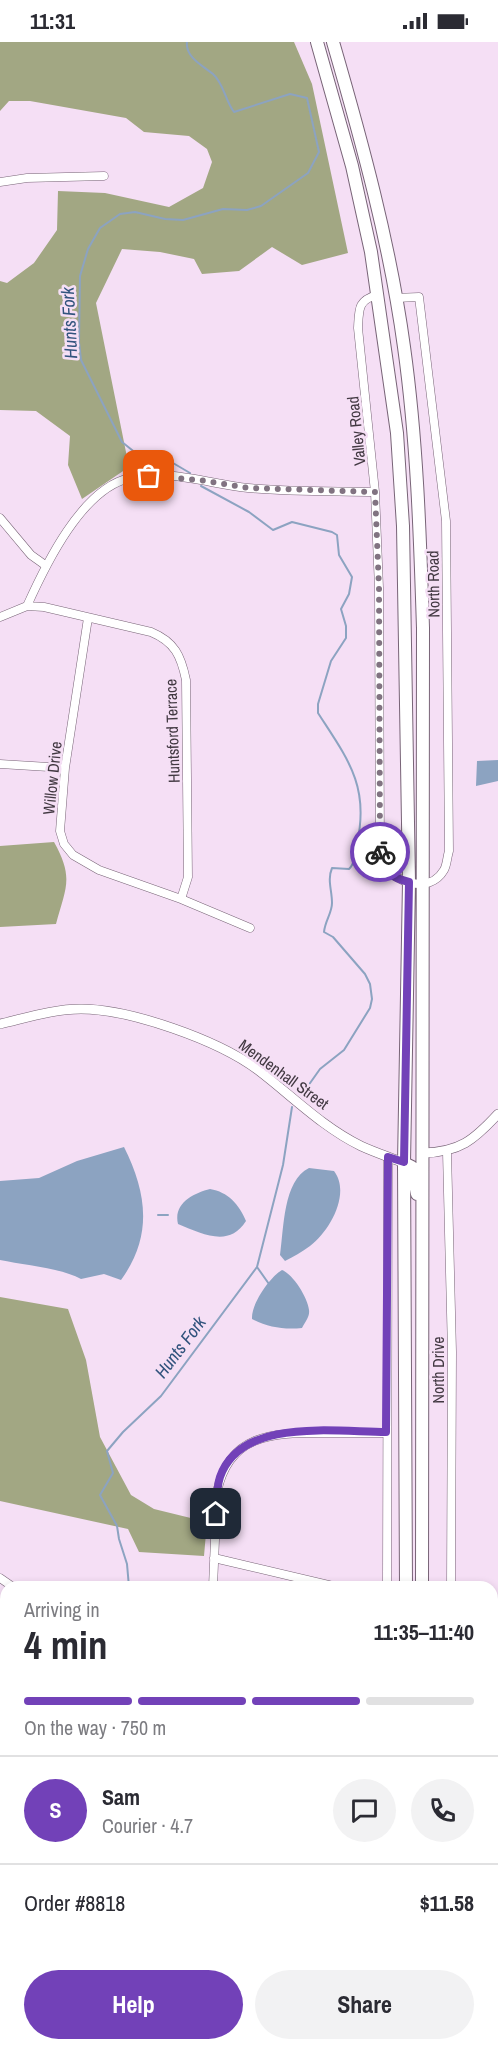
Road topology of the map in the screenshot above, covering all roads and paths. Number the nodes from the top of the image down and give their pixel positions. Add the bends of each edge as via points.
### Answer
1 (317, 42) edge
2 (333, 42) edge
3 (104, 176) dead end
4 (0, 182) edge
5 (377, 295) junction
6 (395, 298) junction
7 (375, 492) junction
8 (0, 518) edge
9 (45, 565) junction
10 (27, 606) junction
11 (0, 617) edge
12 (88, 618) junction
13 (0, 764) edge
14 (65, 768) junction
15 (409, 882) junction
16 (422, 884) junction
17 (181, 899) junction
18 (250, 928) dead end
19 (0, 1024) edge
20 (406, 1077) junction
21 (498, 1114) edge
22 (447, 1152) junction
23 (423, 1153) junction
24 (388, 1157) junction
25 (404, 1162) junction
26 (421, 1218) junction
27 (386, 1432) junction
28 (214, 1558) junction
29 (213, 1581) edge
30 (312, 1581) edge
31 (387, 1581) edge
32 (406, 1581) edge
33 (422, 1581) edge
34 (451, 1581) edge

1 - 5 highway via 352,166
2 - 6 highway via 356,119
3 - 4 street
5 - 7 street, Valley Road via 365,298 360,305 358,328
5 - 15 highway via 397,434 403,526
6 - 16 highway via 404,347 419,524 423,628
6 - 16 street, North Road via 419,297 446,521 449,851 444,870
7 - 9 street, Valley Road via 248,488 171,477 132,477 94,500
7 - 15 street via 380,861 391,875
8 - 9 street via 25,549
9 - 10 street, Valley Road
10 - 11 street
10 - 12 street, Huntsford Terrace
12 - 14 street, Willow Drive
12 - 17 street, Huntsford Terrace via 165,638 182,660 186,680 188,877
13 - 14 street
14 - 17 street, Willow Drive via 60,831 73,855 99,870
15 - 16 street
15 - 20 highway
16 - 23 highway
17 - 18 street, Willow Drive
19 - 24 street, Mendenhall Street via 80,1009 166,1027 225,1050 256,1068 334,1129
20 - 23 highway via 416,1122 417,1149
20 - 25 highway
21 - 22 street via 469,1142
22 - 23 street
22 - 34 street, North Drive via 452,1352
23 - 26 highway
24 - 25 street, Mendenhall Street
24 - 27 street
25 - 26 highway via 412,1167
25 - 32 highway
26 - 33 highway
27 - 28 street via 281,1433 247,1444 220,1477
27 - 31 street
28 - 29 street
28 - 30 street

